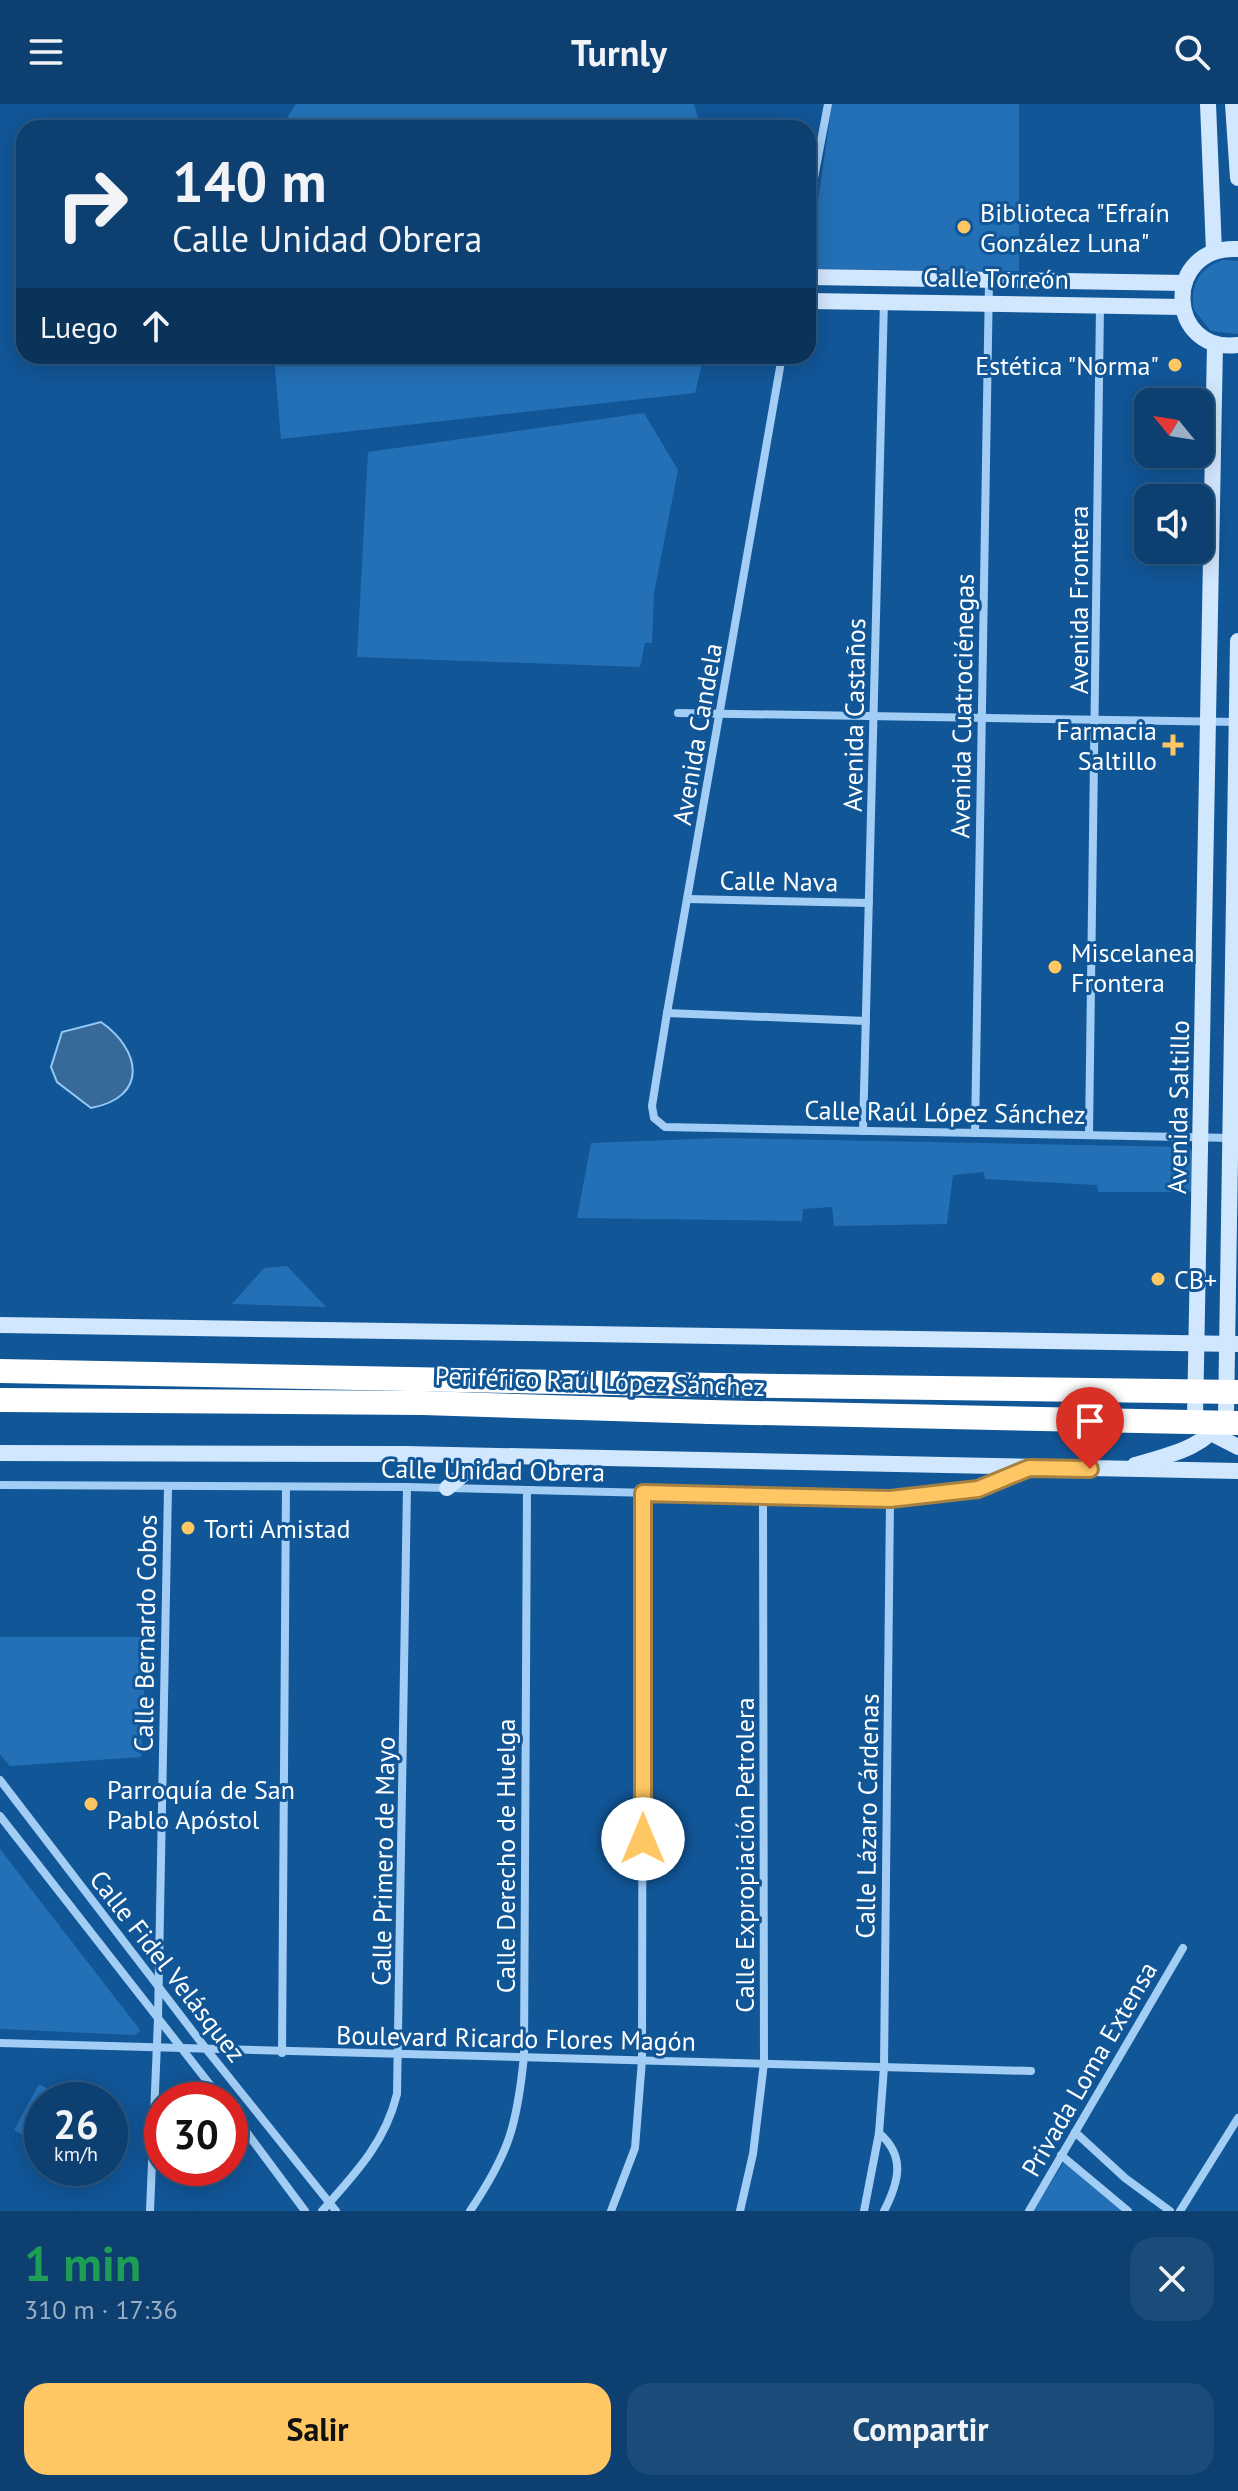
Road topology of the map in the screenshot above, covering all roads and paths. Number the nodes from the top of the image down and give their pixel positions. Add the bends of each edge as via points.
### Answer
1 (828, 104) edge
2 (1208, 104) edge
3 (1233, 104) edge
4 (816, 168) edge
5 (1238, 178) edge
6 (1238, 249) edge
7 (1214, 251) junction
8 (816, 277) edge
9 (989, 280) junction
10 (1184, 283) junction
11 (884, 300) junction
12 (816, 301) edge
13 (988, 302) junction
14 (1100, 305) junction
15 (1182, 307) junction
16 (1215, 344) junction
17 (1238, 345) edge
18 (781, 364) edge
19 (1238, 641) edge
20 (678, 713) dead end
21 (722, 714) junction
22 (874, 716) junction
23 (982, 718) junction
24 (1097, 720) junction
25 (1208, 722) junction
26 (1237, 722) edge
27 (688, 899) junction
28 (869, 903) junction
29 (667, 1013) junction
30 (866, 1021) junction
31 (654, 1118) joint
32 (863, 1131) junction
33 (975, 1133) junction
34 (1089, 1135) junction
35 (1201, 1137) junction
36 (1234, 1138) edge
37 (0, 1325) edge
38 (1196, 1343) junction
39 (1232, 1344) edge
40 (0, 1371) edge
41 (1238, 1392) edge
42 (0, 1400) edge
43 (1238, 1423) edge
44 (1214, 1434) junction
45 (1238, 1447) edge
46 (0, 1453) edge
47 (485, 1456) junction
48 (1029, 1468) junction
49 (1120, 1469) junction
50 (1238, 1471) edge
51 (0, 1485) edge
52 (286, 1487) junction
53 (407, 1487) junction
54 (168, 1488) junction
55 (447, 1488) junction
56 (527, 1490) junction
57 (643, 1493) junction
58 (763, 1497) junction
59 (890, 1499) junction
60 (0, 1780) edge
61 (0, 1816) edge
62 (1183, 1948) dead end
63 (158, 1987) junction
64 (158, 2019) junction
65 (0, 2043) edge
66 (157, 2048) junction
67 (185, 2050) junction
68 (207, 2050) junction
69 (282, 2053) junction
70 (401, 2056) junction
71 (524, 2056) junction
72 (642, 2060) junction
73 (764, 2063) junction
74 (884, 2067) junction
75 (1031, 2071) dead end
76 (209, 2082) edge
77 (1238, 2118) edge
78 (1075, 2132) junction
79 (879, 2133) junction
80 (248, 2134) edge
81 (1061, 2155) junction
82 (330, 2203) junction
83 (150, 2211) edge
84 (305, 2211) edge
85 (322, 2211) edge
86 (336, 2211) edge
87 (470, 2211) edge
88 (611, 2211) edge
89 (740, 2211) edge
90 (864, 2211) edge
91 (884, 2211) edge
92 (1029, 2211) edge
93 (1128, 2211) edge
94 (1170, 2211) edge
95 (1180, 2211) edge

1 - 4 street
2 - 7 street
3 - 5 street
6 - 7 street
7 - 10 street via 1195,263
8 - 9 street, Calle Torreón
9 - 10 street, Calle Torreón
9 - 13 street, Avenida Cuatrociénegas
10 - 15 street
11 - 12 street, Calle Torreón
11 - 13 street, Calle Torreón
11 - 22 street, Avenida Castaños
13 - 14 street, Calle Torreón
13 - 23 street, Avenida Cuatrociénegas
14 - 15 street, Calle Torreón
14 - 24 street, Avenida Frontera
15 - 16 street via 1197,333
16 - 17 street
16 - 25 street, Avenida Saltillo
18 - 21 street, Avenida Candela
19 - 26 street, Avenida Saltillo
20 - 21 street
21 - 22 street
21 - 27 street, Avenida Candela
22 - 23 street
22 - 28 street, Avenida Castaños
23 - 24 street
23 - 33 street, Avenida Cuatrociénegas
24 - 25 street
24 - 34 street, Avenida Frontera
25 - 26 street
25 - 35 street, Avenida Saltillo
26 - 36 street, Avenida Saltillo
27 - 28 street, Calle Nava
27 - 29 street, Avenida Candela
28 - 30 street, Avenida Castaños
29 - 30 street
29 - 31 street, Avenida Candela
30 - 32 street, Avenida Castaños
31 - 32 street, Calle Raúl López Sánchez via 665,1127
32 - 33 street, Calle Raúl López Sánchez
33 - 34 street, Calle Raúl López Sánchez
34 - 35 street, Calle Raúl López Sánchez
35 - 36 street, Calle Raúl López Sánchez
35 - 38 street, Avenida Saltillo
36 - 39 street, Avenida Saltillo
37 - 38 street
38 - 39 street
38 - 44 street via 1195,1417
39 - 44 street via 1226,1416
40 - 41 highway, Periférico Raúl López Sánchez, bridge
42 - 43 highway, Periférico Raúl López Sánchez, bridge via 423,1403
44 - 45 street
44 - 49 street via 1196,1447
46 - 47 street
47 - 48 street
47 - 55 street
48 - 49 street
48 - 59 street, Calle Unidad Obrera via 978,1489
49 - 50 street
51 - 54 street, Calle Unidad Obrera
52 - 53 street, Calle Unidad Obrera
52 - 54 street, Calle Unidad Obrera
52 - 69 street
53 - 55 street, Calle Unidad Obrera
53 - 70 street, Calle Primero de Mayo
54 - 63 street, Calle Bernardo Cobos
55 - 56 street, Calle Unidad Obrera
56 - 57 street, Calle Unidad Obrera
56 - 71 street, Calle Derecho de Huelga
57 - 58 street, Calle Unidad Obrera
57 - 72 street
58 - 59 street, Calle Unidad Obrera
58 - 73 street, Calle Expropiación Petrolera
59 - 74 street, Calle Lázaro Cárdenas
60 - 63 street, Calle Fidel Velásquez
61 - 64 street, Calle Fidel Velásquez
62 - 78 street, Privada Loma Extensa
63 - 64 street, Calle Bernardo Cobos
63 - 68 street, Calle Fidel Velásquez
64 - 66 street, Calle Bernardo Cobos
64 - 67 street, Calle Fidel Velásquez
65 - 66 street, Boulevard Ricardo Flores Magón
66 - 67 street, Boulevard Ricardo Flores Magón
66 - 83 street, Calle Bernardo Cobos
67 - 68 street, Boulevard Ricardo Flores Magón
67 - 76 street, Calle Fidel Velásquez
68 - 69 street, Boulevard Ricardo Flores Magón
68 - 82 street, Calle Fidel Velásquez
69 - 70 street, Boulevard Ricardo Flores Magón
70 - 71 street, Boulevard Ricardo Flores Magón
70 - 82 street, Calle Primero de Mayo via 397,2094 383,2136
71 - 72 street, Boulevard Ricardo Flores Magón
71 - 87 street, Calle Derecho de Huelga via 511,2139
72 - 73 street, Boulevard Ricardo Flores Magón
72 - 88 street via 635,2148
73 - 74 street, Boulevard Ricardo Flores Magón
73 - 89 street, Calle Expropiación Petrolera
74 - 75 street, Boulevard Ricardo Flores Magón
74 - 79 street, Calle Lázaro Cárdenas
77 - 95 street
78 - 81 street, Privada Loma Extensa
78 - 94 street
79 - 90 street, Calle Lázaro Cárdenas
79 - 91 street via 897,2156 899,2172
80 - 84 street
81 - 92 street, Privada Loma Extensa
81 - 93 street
82 - 85 street, Calle Primero de Mayo
82 - 86 street, Calle Fidel Velásquez

